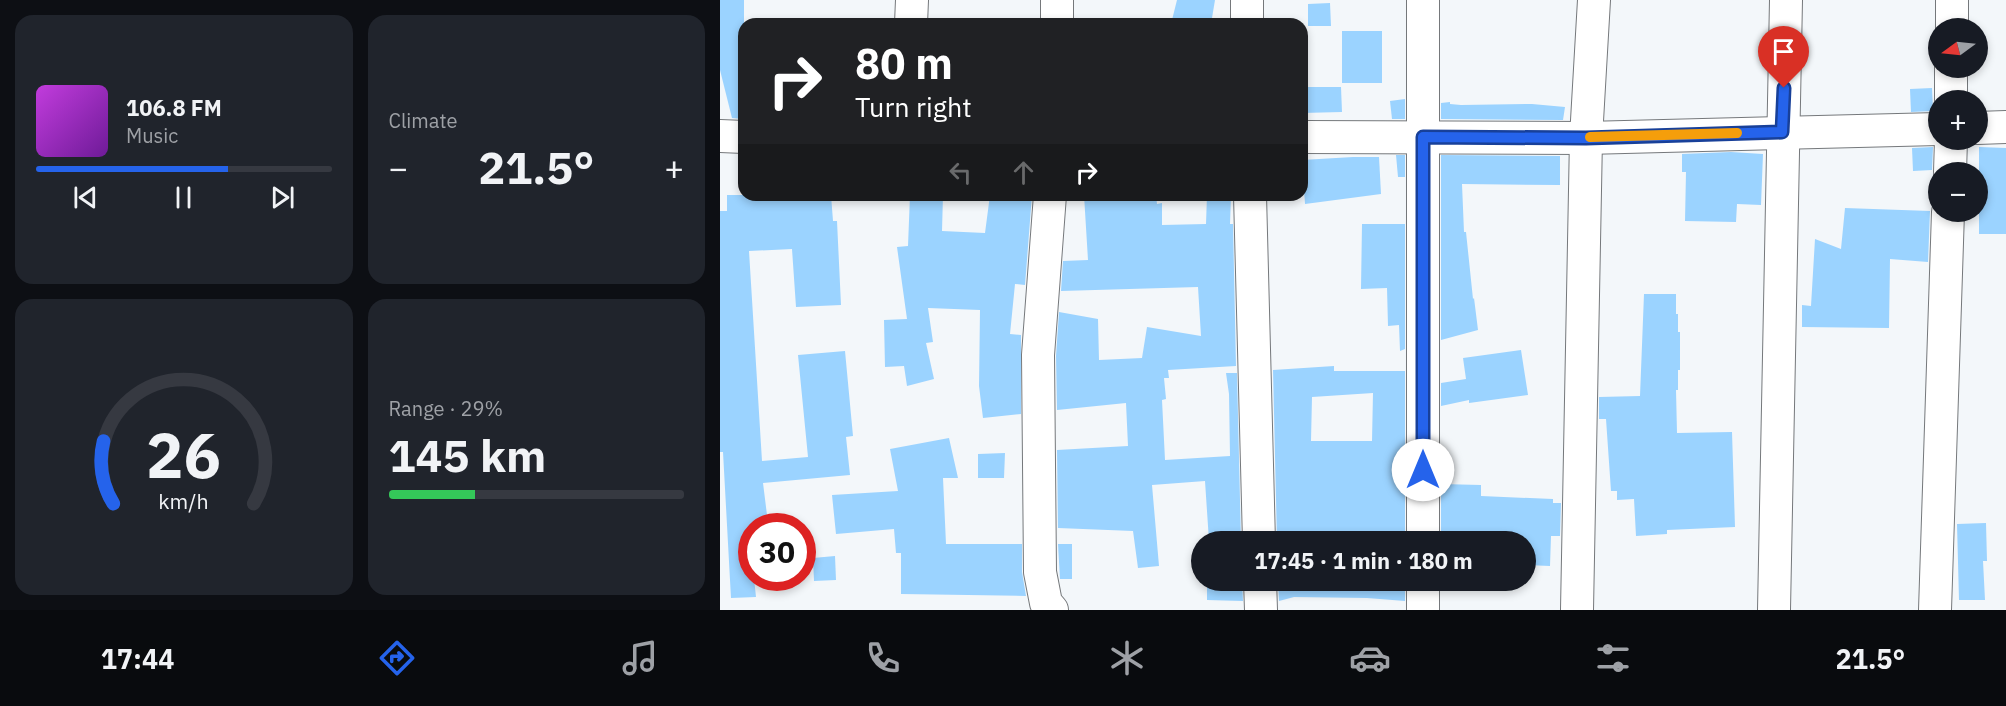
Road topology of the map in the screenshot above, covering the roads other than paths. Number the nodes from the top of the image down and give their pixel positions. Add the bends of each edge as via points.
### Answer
1 (912, 0) edge
2 (1057, 0) edge
3 (1247, 0) edge
4 (1423, 0) edge
5 (1594, 0) edge
6 (1786, 0) edge
7 (1952, 0) edge
8 (910, 18) edge
9 (1057, 18) edge
10 (1247, 18) edge
11 (1952, 18) edge
12 (2006, 127) edge
13 (1988, 128) edge
14 (1928, 129) edge
15 (1782, 132) junction
16 (720, 136) edge
17 (738, 137) edge
18 (1308, 137) edge
19 (1423, 137) junction
20 (1586, 138) junction
21 (1050, 201) edge
22 (1250, 201) edge
23 (1948, 222) edge
24 (1259, 531) edge
25 (1423, 531) edge
26 (1260, 591) edge
27 (1423, 591) edge
28 (1052, 610) edge
29 (1261, 610) edge
30 (1423, 610) edge
31 (1577, 610) edge
32 (1774, 610) edge
33 (1935, 610) edge

1 - 8 street
2 - 9 street
3 - 10 street
4 - 19 street
5 - 20 street
6 - 15 street
7 - 11 street
12 - 13 street
14 - 15 street
15 - 20 street
15 - 32 street
16 - 17 street
18 - 19 street
19 - 20 street
19 - 25 street
20 - 31 street
21 - 28 street via 1038,355 1040,572 1046,603
22 - 24 street
23 - 33 street
26 - 29 street
27 - 30 street

